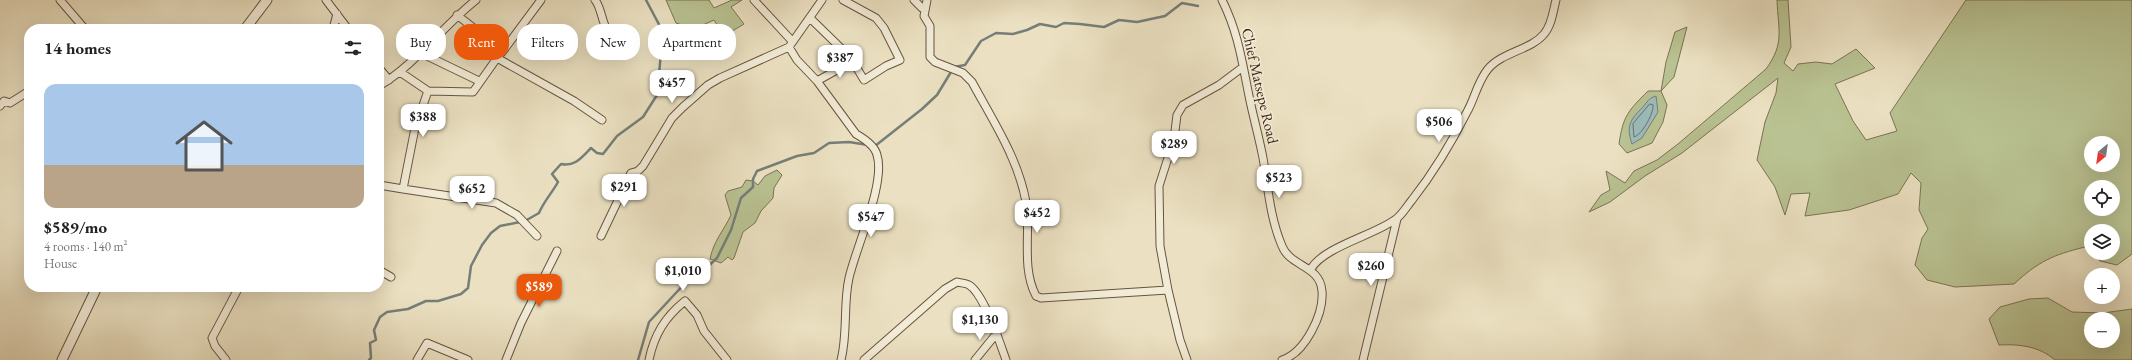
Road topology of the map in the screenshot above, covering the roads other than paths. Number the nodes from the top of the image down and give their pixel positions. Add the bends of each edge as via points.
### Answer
1 (60, 0) edge
2 (267, 0) edge
3 (326, 0) edge
4 (476, 0) edge
5 (541, 0) edge
6 (595, 0) edge
7 (754, 0) edge
8 (822, 0) edge
9 (843, 0) edge
10 (914, 0) edge
11 (927, 0) edge
12 (1222, 0) edge
13 (1556, 0) edge
14 (926, 9) junction
15 (337, 14) junction
16 (457, 15) junction
17 (810, 18) junction
18 (80, 24) edge
19 (249, 24) edge
20 (334, 24) edge
21 (344, 24) edge
22 (468, 24) edge
23 (604, 24) edge
24 (446, 27) edge
25 (509, 43) edge
26 (791, 44) junction
27 (851, 58) junction
28 (413, 60) edge
29 (436, 60) edge
30 (495, 60) edge
31 (501, 60) edge
32 (1243, 67) junction
33 (400, 72) junction
34 (384, 74) edge
35 (389, 80) junction
36 (479, 81) junction
37 (816, 81) junction
38 (384, 83) edge
39 (428, 91) junction
40 (24, 95) edge
41 (0, 106) edge
42 (602, 120) dead end
43 (384, 186) edge
44 (403, 189) junction
45 (1397, 219) junction
46 (537, 236) dead end
47 (601, 236) dead end
48 (557, 251) dead end
49 (1311, 270) junction
50 (384, 273) edge
51 (391, 277) dead end
52 (1168, 290) junction
53 (95, 292) edge
54 (236, 292) edge
55 (997, 333) junction
56 (62, 360) edge
57 (226, 360) edge
58 (417, 360) edge
59 (468, 360) edge
60 (506, 360) edge
61 (649, 360) edge
62 (727, 360) edge
63 (841, 360) edge
64 (864, 360) edge
65 (975, 360) edge
66 (1006, 360) edge
67 (1187, 360) edge
68 (1282, 360) edge
69 (1363, 360) edge

1 - 18 street
2 - 19 street
3 - 15 street
4 - 16 street
5 - 25 street
6 - 23 street
7 - 26 street
8 - 17 street
9 - 27 street via 876,18 900,60 864,80
10 - 14 street
11 - 14 street
12 - 32 street, Chief Matsepe Road via 1241,48
13 - 45 street via 1545,34 1494,63 1488,70 1430,178
14 - 52 street via 924,16 930,26 930,57 935,62 963,73 972,82 1014,159 1026,204 1028,273 1036,296 1077,297
15 - 20 street
15 - 21 street
16 - 22 street
16 - 24 street
17 - 26 street
17 - 27 street
26 - 37 street via 797,60
26 - 47 street via 708,85 672,118 643,166 631,173
27 - 37 street via 835,71
28 - 33 street
29 - 36 street
30 - 36 street
31 - 42 street via 574,101
32 - 49 street, Chief Matsepe Road via 1282,247 1288,257
32 - 52 street via 1219,85 1183,105 1177,115 1174,139 1159,186 1160,246
33 - 35 street
33 - 39 street
34 - 35 street
35 - 38 street
36 - 39 street via 472,92
37 - 63 street via 856,134 877,153 879,164 879,178 849,279 845,344
39 - 44 street via 415,128
40 - 41 street via 10,103 4,101
43 - 44 street
44 - 46 street via 496,203 517,215
45 - 49 street via 1338,248 1318,260
45 - 69 street
48 - 60 street via 521,323
49 - 68 street, Chief Matsepe Road via 1319,279 1322,290 1318,315 1301,349
50 - 51 street
52 - 67 street
53 - 56 street
54 - 57 street via 212,338
55 - 64 street via 981,300 970,285 957,282 945,289
55 - 65 street
55 - 66 street
58 - 59 street via 427,342
61 - 62 street via 656,334 672,311 685,301

